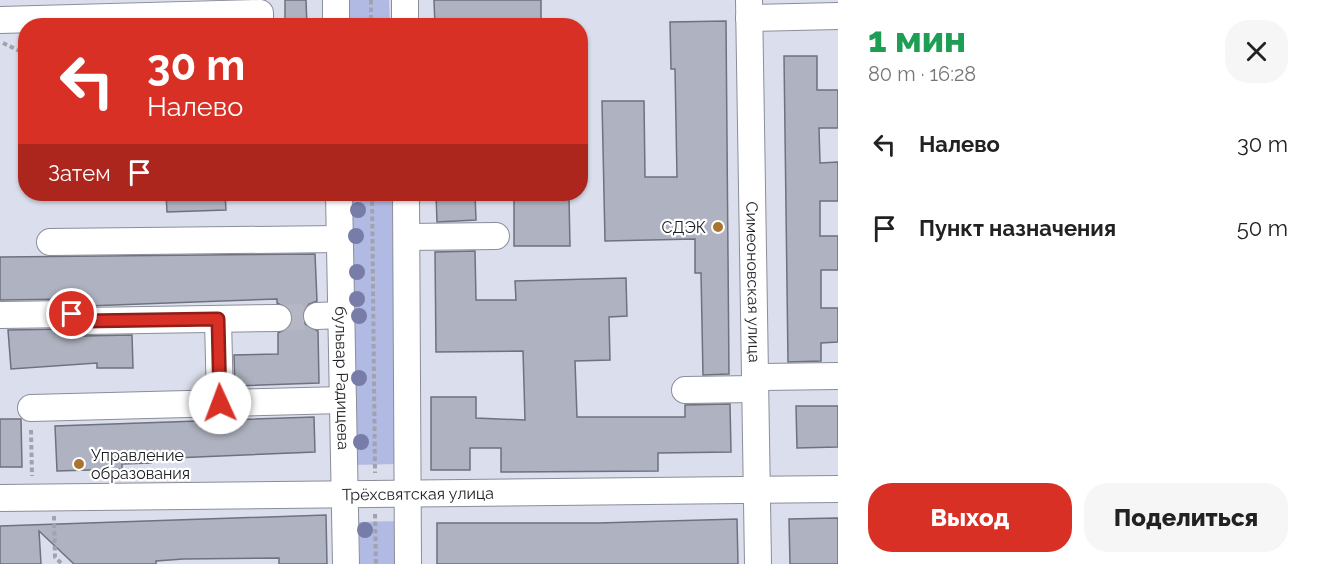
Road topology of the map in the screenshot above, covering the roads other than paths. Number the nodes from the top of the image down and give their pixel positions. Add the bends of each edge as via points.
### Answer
1 (336, 0) edge
2 (405, 0) edge
3 (749, 9) edge
4 (838, 16) edge
5 (74, 18) edge
6 (260, 18) edge
7 (336, 18) edge
8 (405, 18) edge
9 (0, 20) edge
10 (18, 20) edge
11 (339, 201) edge
12 (406, 201) edge
13 (496, 236) dead end
14 (407, 237) junction
15 (340, 239) junction
16 (50, 242) dead end
17 (0, 315) edge
18 (278, 318) tunnel mouth
19 (218, 319) junction
20 (838, 376) edge
21 (755, 383) junction
22 (685, 390) dead end
23 (343, 400) junction
24 (220, 403) junction
25 (31, 408) road end
26 (838, 489) edge
27 (756, 490) junction
28 (345, 494) junction
29 (408, 494) junction
30 (0, 498) edge
31 (346, 564) edge
32 (408, 564) edge
33 (758, 564) edge

1 - 7 street
2 - 8 street
3 - 4 street
3 - 21 street, Симеоновская улица
5 - 6 street via 260,13
9 - 10 street
11 - 15 street, бульвар Радищева
12 - 14 street
13 - 14 street
14 - 29 street
15 - 16 street
15 - 23 street, бульвар Радищева via 329,315
17 - 19 street via 72,314 83,321
18 - 19 street
19 - 24 street
20 - 21 street
21 - 22 street
21 - 27 street, Симеоновская улица
23 - 24 street
23 - 28 street, бульвар Радищева
24 - 25 street
26 - 27 street, Трёхсвятская улица
27 - 29 street, Трёхсвятская улица
27 - 33 street, Симеоновская улица
28 - 29 street, Трёхсвятская улица
28 - 30 street, Трёхсвятская улица
28 - 31 street, бульвар Радищева
29 - 32 street

